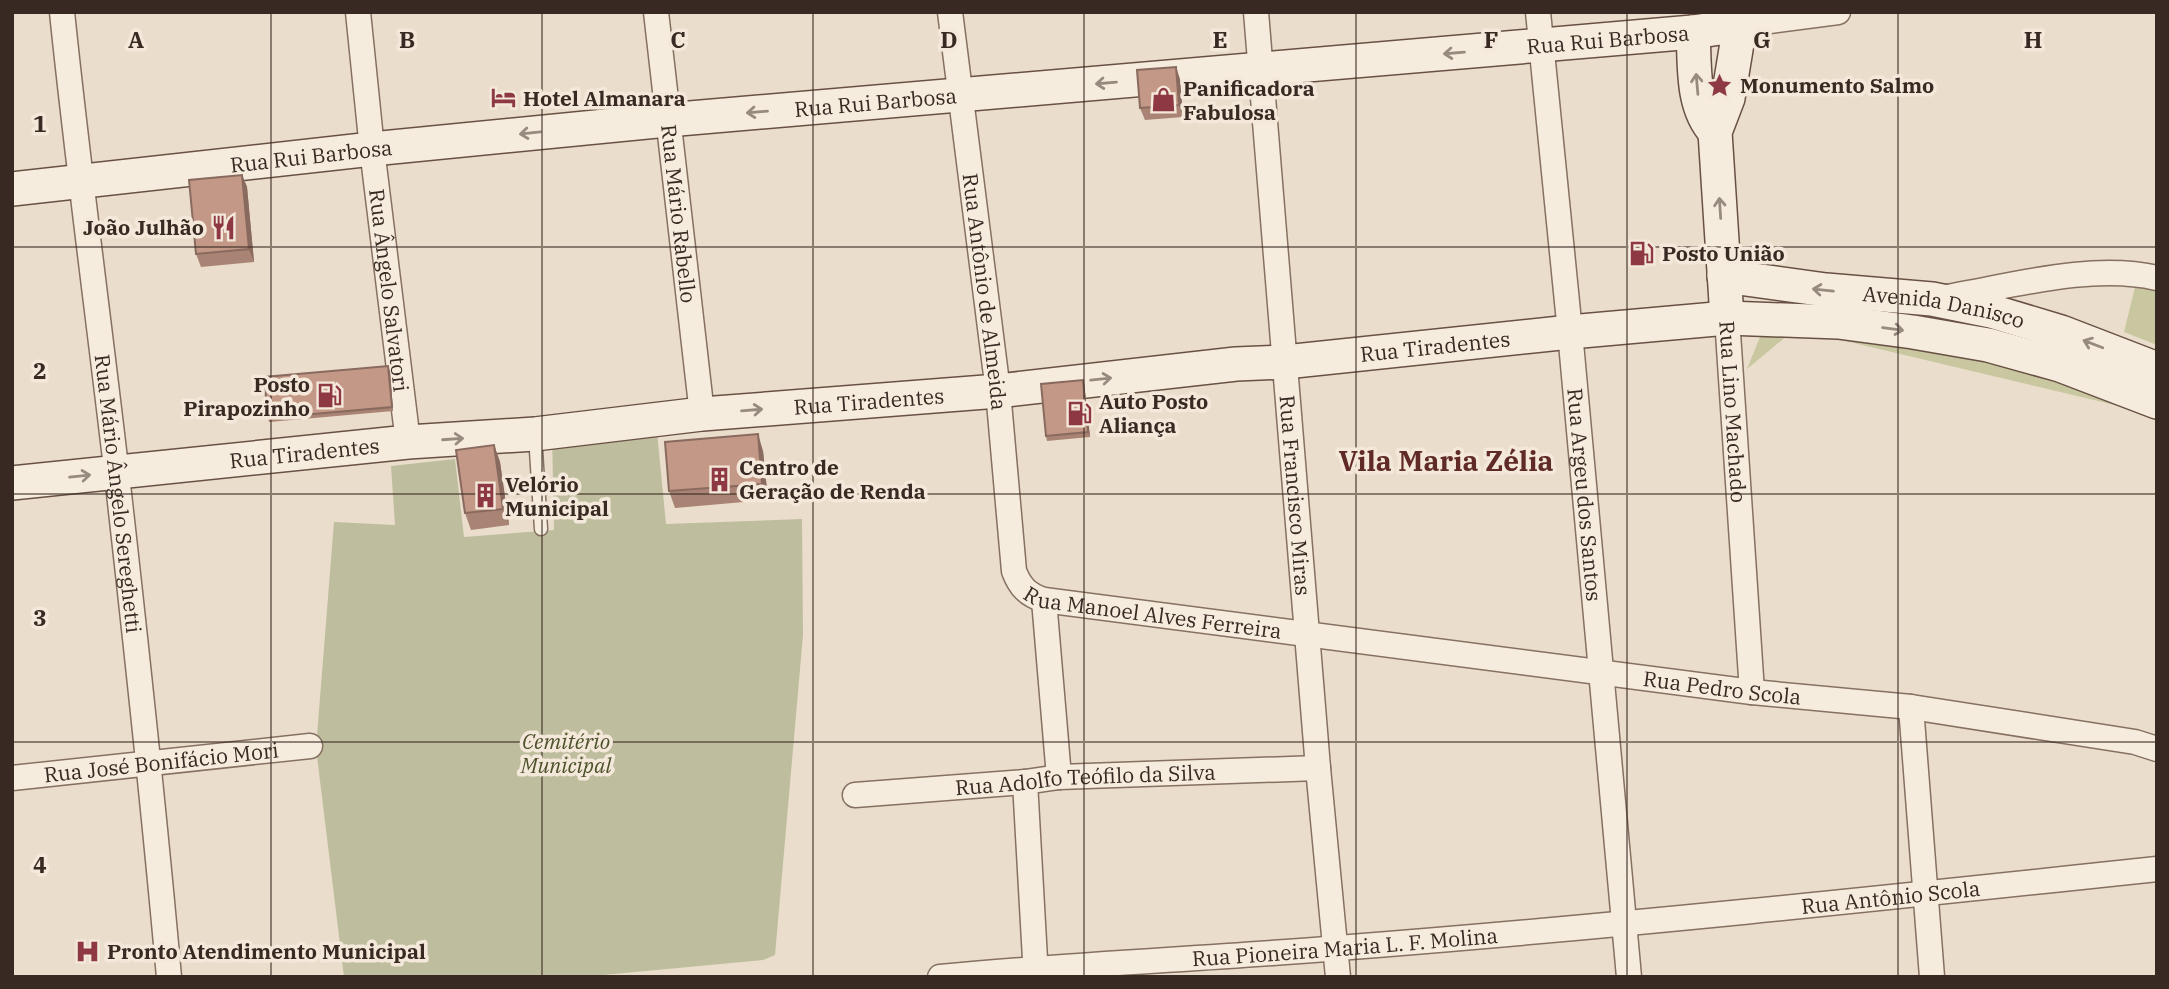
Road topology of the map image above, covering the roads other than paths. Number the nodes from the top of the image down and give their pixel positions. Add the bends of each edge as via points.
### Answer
1 (62, 12) edge
2 (358, 12) edge
3 (656, 12) edge
4 (950, 12) edge
5 (1256, 12) edge
6 (1538, 12) edge
7 (1838, 12) edge
8 (1741, 19) edge
9 (1693, 32) junction
10 (1541, 45) junction
11 (1262, 70) junction
12 (959, 96) junction
13 (667, 120) junction
14 (1715, 132) junction
15 (372, 149) junction
16 (80, 182) junction
17 (12, 189) edge
18 (1724, 276) junction
19 (2157, 278) edge
20 (1932, 299) junction
21 (1727, 318) junction
22 (1570, 332) junction
23 (1285, 362) junction
24 (2157, 369) edge
25 (998, 391) junction
26 (2157, 402) edge
27 (702, 414) junction
28 (535, 434) junction
29 (408, 442) junction
30 (117, 472) junction
31 (12, 483) edge
32 (541, 529) dead end
33 (1014, 571) joint
34 (1044, 600) junction
35 (1307, 635) junction
36 (1600, 673) junction
37 (1752, 692) junction
38 (1911, 707) junction
39 (310, 746) dead end
40 (2146, 746) edge
41 (149, 764) junction
42 (1318, 768) junction
43 (1059, 777) junction
44 (12, 778) edge
45 (1025, 782) junction
46 (855, 795) dead end
47 (2157, 869) edge
48 (1925, 893) junction
49 (1624, 924) junction
50 (1336, 948) junction
51 (1036, 972) edge
52 (169, 977) edge
53 (940, 977) edge
54 (1338, 977) edge
55 (1629, 977) edge
56 (1932, 977) edge

1 - 16 street, Rua Mário Ângelo Sereghetti
2 - 15 street, Rua Ângelo Salvatori
3 - 13 street, Rua Mário Rabello
4 - 12 street, Rua Antônio de Almeida
5 - 11 street, Rua Francisco Miras
6 - 10 street, Rua Argeu dos Santos
7 - 8 street
8 - 9 main road, Rua Rui Barbosa
8 - 14 main road, Rua Lino Machado via 1728,98
9 - 10 main road, Rua Rui Barbosa
14 -> 9 main road, Rua Lino Machado via 1707,124 1698,96
10 -> 11 main road, Rua Rui Barbosa
10 - 22 street, Rua Argeu dos Santos
11 -> 12 main road, Rua Rui Barbosa
11 - 23 street, Rua Francisco Miras
12 -> 13 main road, Rua Rui Barbosa
12 - 25 street, Rua Antônio de Almeida
13 -> 15 main road, Rua Rui Barbosa
13 - 27 street, Rua Mário Rabello
18 -> 14 main road, Rua Lino Machado
15 - 16 main road, Rua Rui Barbosa
15 - 29 street, Rua Ângelo Salvatori
16 - 17 main road, Rua Rui Barbosa
16 - 30 street, Rua Mário Ângelo Sereghetti
20 -> 18 main road, Avenida Danisco
18 - 21 main road, Rua Lino Machado
19 - 20 street via 2116,273 2067,276
24 -> 20 main road, Avenida Danisco via 2061,332
21 - 22 main road, Rua Tiradentes
21 -> 26 main road, Avenida Danisco via 1839,322 1988,345 2060,365
21 - 37 street, Rua Lino Machado
22 - 23 main road, Rua Tiradentes
22 - 36 street, Rua Argeu dos Santos
25 -> 23 main road, Rua Tiradentes
23 - 35 street, Rua Francisco Miras
27 -> 25 main road, Rua Tiradentes
25 - 33 street, Rua Antônio de Almeida
27 - 28 main road, Rua Tiradentes
29 -> 28 main road, Rua Tiradentes
28 - 32 lane
29 - 30 main road, Rua Tiradentes
31 -> 30 main road, Rua Tiradentes
30 - 41 street, Rua Mário Ângelo Sereghetti
33 - 34 street, Rua Manoel Alves Ferreira via 1025,591
34 - 35 street, Rua Manoel Alves Ferreira
34 - 43 street
35 - 36 street, Rua Pedro Scola
35 - 42 street, Rua Francisco Miras
36 - 37 street, Rua Pedro Scola
36 - 49 street, Rua Argeu dos Santos
37 - 38 street, Rua Pedro Scola
38 - 40 street, Rua Pedro Scola
38 - 48 street
39 - 41 street, Rua José Bonifácio Mori
41 - 44 street, Rua José Bonifácio Mori
41 - 52 street, Rua Mário Ângelo Sereghetti
42 - 43 street, Rua Adolfo Teófilo da Silva
42 - 50 street, Rua Francisco Miras
43 - 45 street, Rua Adolfo Teófilo da Silva
45 - 46 street, Rua Adolfo Teófilo da Silva
45 - 51 street
47 - 48 street, Rua Antônio Scola
48 - 49 street, Rua Antônio Scola
48 - 56 street
49 - 50 street, Rua Pioneira Maria L. F. Molina
49 - 55 street, Rua Argeu dos Santos
50 - 51 street, Rua Pioneira Maria L. F. Molina
50 - 54 street, Rua Francisco Miras
51 - 53 street, Rua Pioneira Maria L. F. Molina

